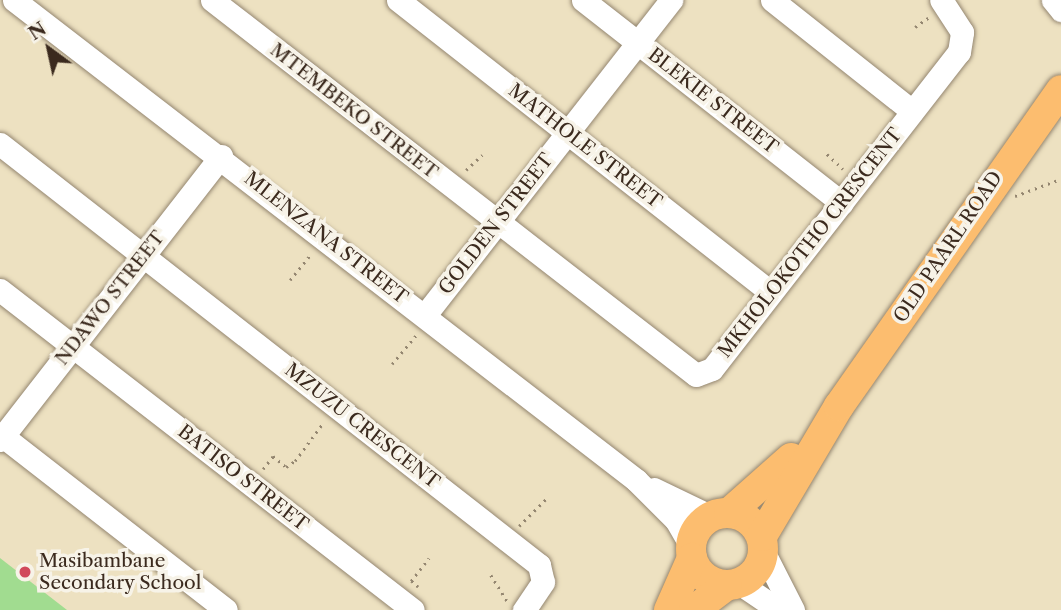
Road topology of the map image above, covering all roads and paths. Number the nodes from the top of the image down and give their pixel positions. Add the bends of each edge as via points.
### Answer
1 (11, 0) edge
2 (212, 0) edge
3 (398, 0) edge
4 (583, 0) edge
5 (671, 0) edge
6 (772, 0) edge
7 (941, 0) edge
8 (1053, 0) edge
9 (1061, 10) edge
10 (0, 12) edge
11 (638, 42) junction
12 (1061, 90) edge
13 (912, 111) junction
14 (568, 132) junction
15 (0, 144) edge
16 (221, 156) junction
17 (1061, 179) edge
18 (1005, 198) dead end
19 (842, 203) junction
20 (496, 224) junction
21 (325, 237) junction
22 (144, 255) junction
23 (290, 280) dead end
24 (0, 290) edge
25 (771, 292) junction
26 (429, 319) junction
27 (73, 346) junction
28 (392, 365) dead end
29 (338, 407) junction
30 (839, 407) junction
31 (1, 437) edge
32 (636, 480) junction
33 (253, 486) junction
34 (546, 499) dead end
35 (720, 515) junction
36 (509, 540) junction
37 (763, 545) junction
38 (692, 552) junction
39 (429, 558) dead end
40 (491, 575) dead end
41 (733, 584) junction
42 (517, 607) edge
43 (411, 609) edge
44 (226, 610) edge
45 (669, 610) edge
46 (694, 610) edge
47 (779, 610) edge
48 (793, 610) edge

1 - 10 street
1 - 16 street, MLENZANA STREET
2 - 20 street, MTEMBEKO STREET
3 - 14 street, MATHOLE STREET
4 - 11 street, BLEKIE STREET
5 - 11 street, GOLDEN STREET
6 - 13 street
7 - 13 street, MKHOLOKOTHO CRESCENT via 963,43
8 - 9 street
11 - 14 street, GOLDEN STREET
11 - 19 street, BLEKIE STREET
12 - 30 main road, OLD PAARL ROAD
13 - 19 street, MKHOLOKOTHO CRESCENT
14 - 20 street, GOLDEN STREET
14 - 25 street, MATHOLE STREET
15 - 22 street, MZUZU CRESCENT
16 - 21 street, MLENZANA STREET
16 - 22 street, NDAWO STREET
17 - 18 path
19 - 25 street, MKHOLOKOTHO CRESCENT
20 - 25 street, MKHOLOKOTHO CRESCENT via 696,374 712,369
20 - 26 street, GOLDEN STREET
21 - 23 path
21 - 26 street, MLENZANA STREET
22 - 27 street, NDAWO STREET
22 - 29 street, MZUZU CRESCENT
24 - 27 street, BATISO STREET
26 - 28 path
26 - 32 street, MLENZANA STREET
27 - 31 street, NDAWO STREET
27 - 33 street, BATISO STREET
29 - 33 path via 295,461 286,467 273,456
29 - 36 street, MZUZU CRESCENT
30 - 35 main road, OLD PAARL ROAD via 764,486
30 - 37 main road, OLD PAARL ROAD
31 - 44 street
32 - 35 street, MLENZANA STREET
32 - 38 street, MLENZANA STREET via 676,520
33 - 43 street, BATISO STREET
34 - 36 path
35 - 37 main road via 749,520
35 - 38 main road, OLD PAARL ROAD
36 - 42 street, MZUZU CRESCENT via 544,576
37 - 41 main road, OLD PAARL ROAD via 755,572
37 - 48 street
38 - 41 main road via 705,578
38 - 45 main road, OLD PAARL ROAD
39 - 43 path via 411,581 419,587
40 - 42 path
41 - 46 main road, OLD PAARL ROAD
41 - 47 street

